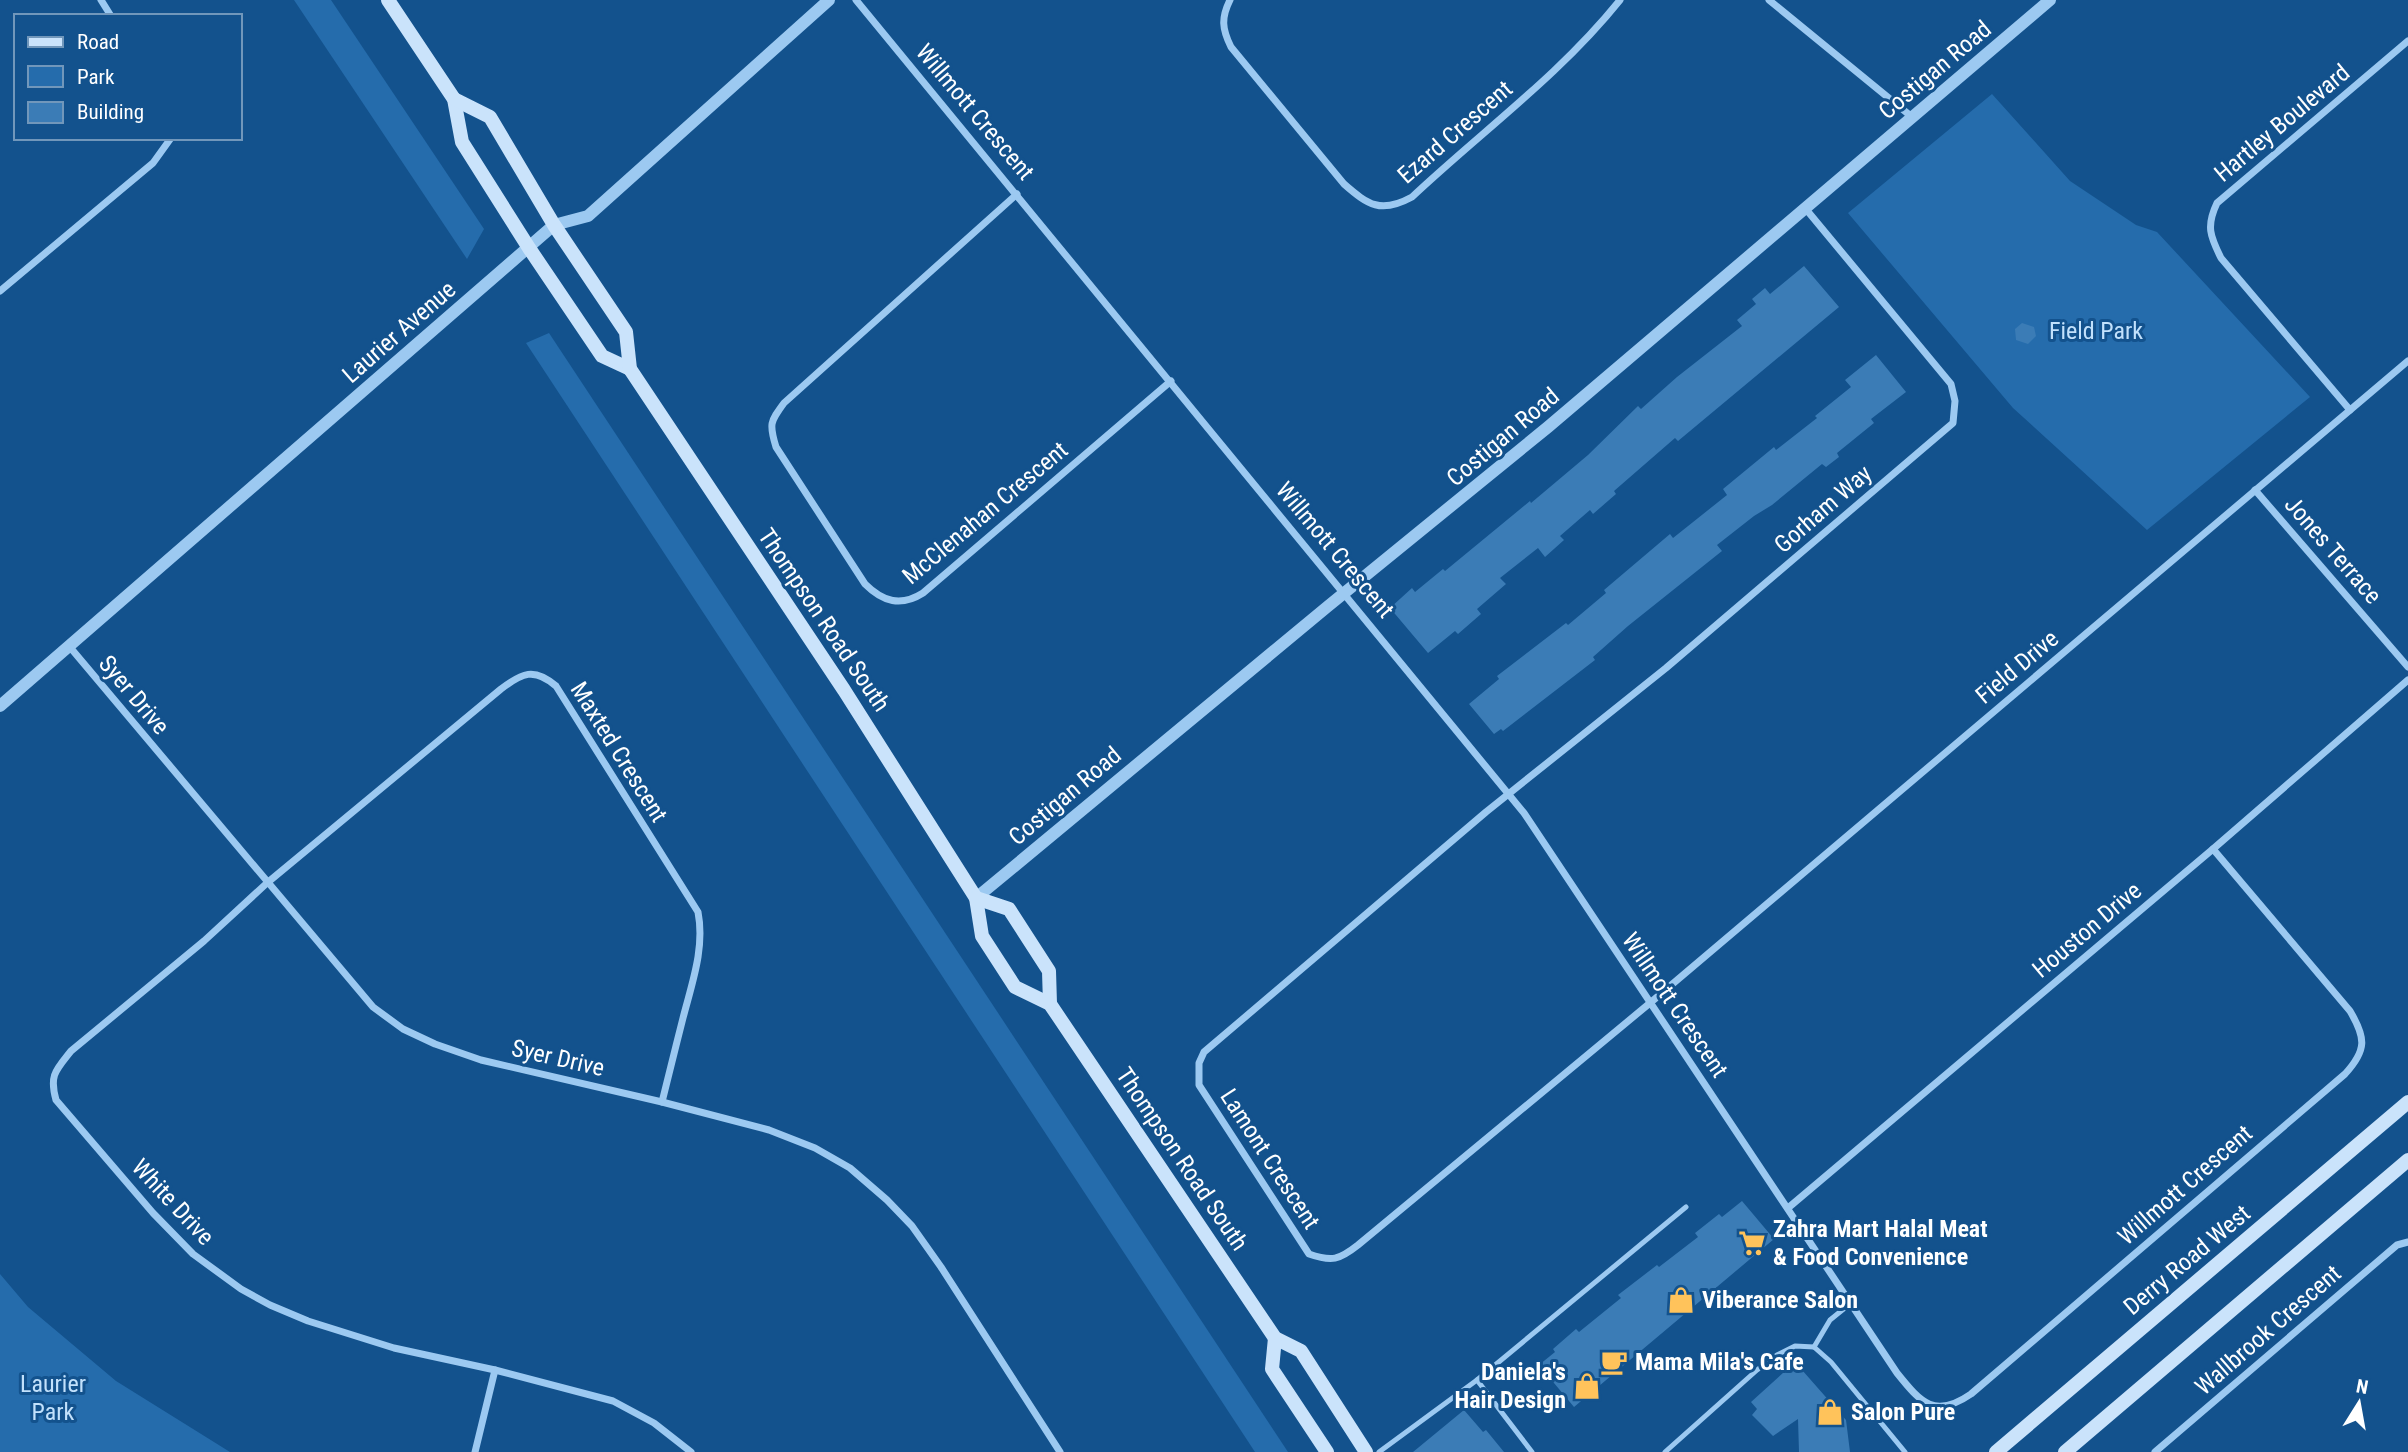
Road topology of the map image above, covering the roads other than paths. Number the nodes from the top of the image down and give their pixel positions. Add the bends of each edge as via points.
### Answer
1 (388, 0) edge
2 (828, 0) edge
3 (856, 0) edge
4 (1230, 0) edge
5 (1620, 0) edge
6 (1769, 0) edge
7 (2050, 0) edge
8 (2408, 41) edge
9 (454, 99) junction
10 (1912, 117) junction
11 (170, 140) edge
12 (1017, 194) junction
13 (1805, 208) junction
14 (555, 225) junction
15 (529, 247) junction
16 (0, 291) edge
17 (2408, 360) edge
18 (629, 369) junction
19 (1171, 381) junction
20 (2350, 410) junction
21 (2255, 490) junction
22 (1345, 592) junction
23 (69, 646) junction
24 (2408, 667) edge
25 (2408, 680) edge
26 (0, 706) edge
27 (1510, 794) junction
28 (2213, 849) junction
29 (267, 883) junction
30 (976, 898) junction
31 (1650, 1003) junction
32 (1050, 1004) junction
33 (662, 1101) junction
34 (2408, 1102) edge
35 (2408, 1160) edge
36 (1686, 1207) dead end
37 (1788, 1208) junction
38 (2408, 1242) edge
39 (1851, 1303) junction
40 (1275, 1338) junction
41 (1814, 1348) junction
42 (495, 1370) junction
43 (1477, 1380) junction
44 (474, 1452) edge
45 (691, 1452) edge
46 (1060, 1452) edge
47 (1327, 1452) edge
48 (1366, 1452) edge
49 (1379, 1452) edge
50 (1532, 1452) edge
51 (1665, 1452) edge
52 (1905, 1452) edge
53 (1996, 1452) edge
54 (2065, 1452) edge
55 (2155, 1452) edge

1 - 9 main road, Thompson Road South
2 - 14 street, Laurier Avenue via 588,216
3 - 12 street, Willmott Crescent
4 - 5 street, Ezard Crescent via 1223,14 1223,32 1231,47 1344,184 1381,207 1412,197 1550,76
6 - 10 street
7 - 10 street, Costigan Road
8 - 20 street, Hartley Boulevard via 2217,203 2210,217 2210,232 2221,258
9 - 14 main road, Thompson Road South via 490,117
9 - 15 main road, Thompson Road South via 462,142
10 - 13 street, Costigan Road
11 - 16 street via 153,163
12 - 19 street, Willmott Crescent
12 - 19 street, McClenahan Crescent via 784,402 775,415 770,429 776,447 865,584 898,603 923,593
13 - 22 street, Costigan Road
13 - 27 street, Gorham Way via 1951,384 1953,423 1666,668
14 - 15 street, Laurier Avenue
14 - 18 main road, Thompson Road South via 626,332
15 - 18 main road, Thompson Road South via 603,356
15 - 23 street, Laurier Avenue
17 - 20 street, Field Drive
18 - 30 main road, Thompson Road South via 844,690
19 - 22 street, Willmott Crescent
20 - 21 street, Field Drive
21 - 24 street, Jones Terrace
21 - 31 street, Field Drive
22 - 27 street, Willmott Crescent
22 - 30 street, Costigan Road
23 - 26 street, Laurier Avenue
23 - 29 street, Syer Drive
25 - 28 street, Houston Drive
27 - 31 street, Willmott Crescent
27 - 31 street, Lamont Crescent via 1205,1052 1199,1063 1199,1085 1309,1254 1328,1261 1345,1255
28 - 37 street, Houston Drive
28 - 39 street, Willmott Crescent via 2350,1011 2362,1045 2358,1060 1956,1404 1935,1407 1912,1392
29 - 33 street, Syer Drive via 373,1007 403,1029 481,1060
29 - 33 street, Maxted Crescent via 517,677 538,674 548,679 698,912 701,926 695,974
29 - 42 street, White Drive via 71,1051 51,1084 56,1100 193,1254 241,1289 308,1321 394,1348
30 - 32 main road, Thompson Road South via 982,936 1015,987
30 - 32 main road via 1009,909 1049,971
31 - 37 street, Willmott Crescent
32 - 40 main road, Thompson Road South
33 - 46 street, Syer Drive via 769,1130 815,1148 850,1168 887,1200 941,1267
34 - 53 main road, Derry Road West
35 - 54 main road
36 - 43 lane
37 - 39 street, Willmott Crescent
38 - 55 street, Wallbrook Crescent via 2397,1245
39 - 41 lane via 1830,1320
40 - 47 main road via 1272,1369
40 - 48 main road, Thompson Road South via 1301,1351
41 - 51 lane via 1795,1346 1777,1355
41 - 52 lane via 1831,1362
42 - 44 street
42 - 45 street, White Drive via 614,1401 654,1423
43 - 49 lane
43 - 50 lane

